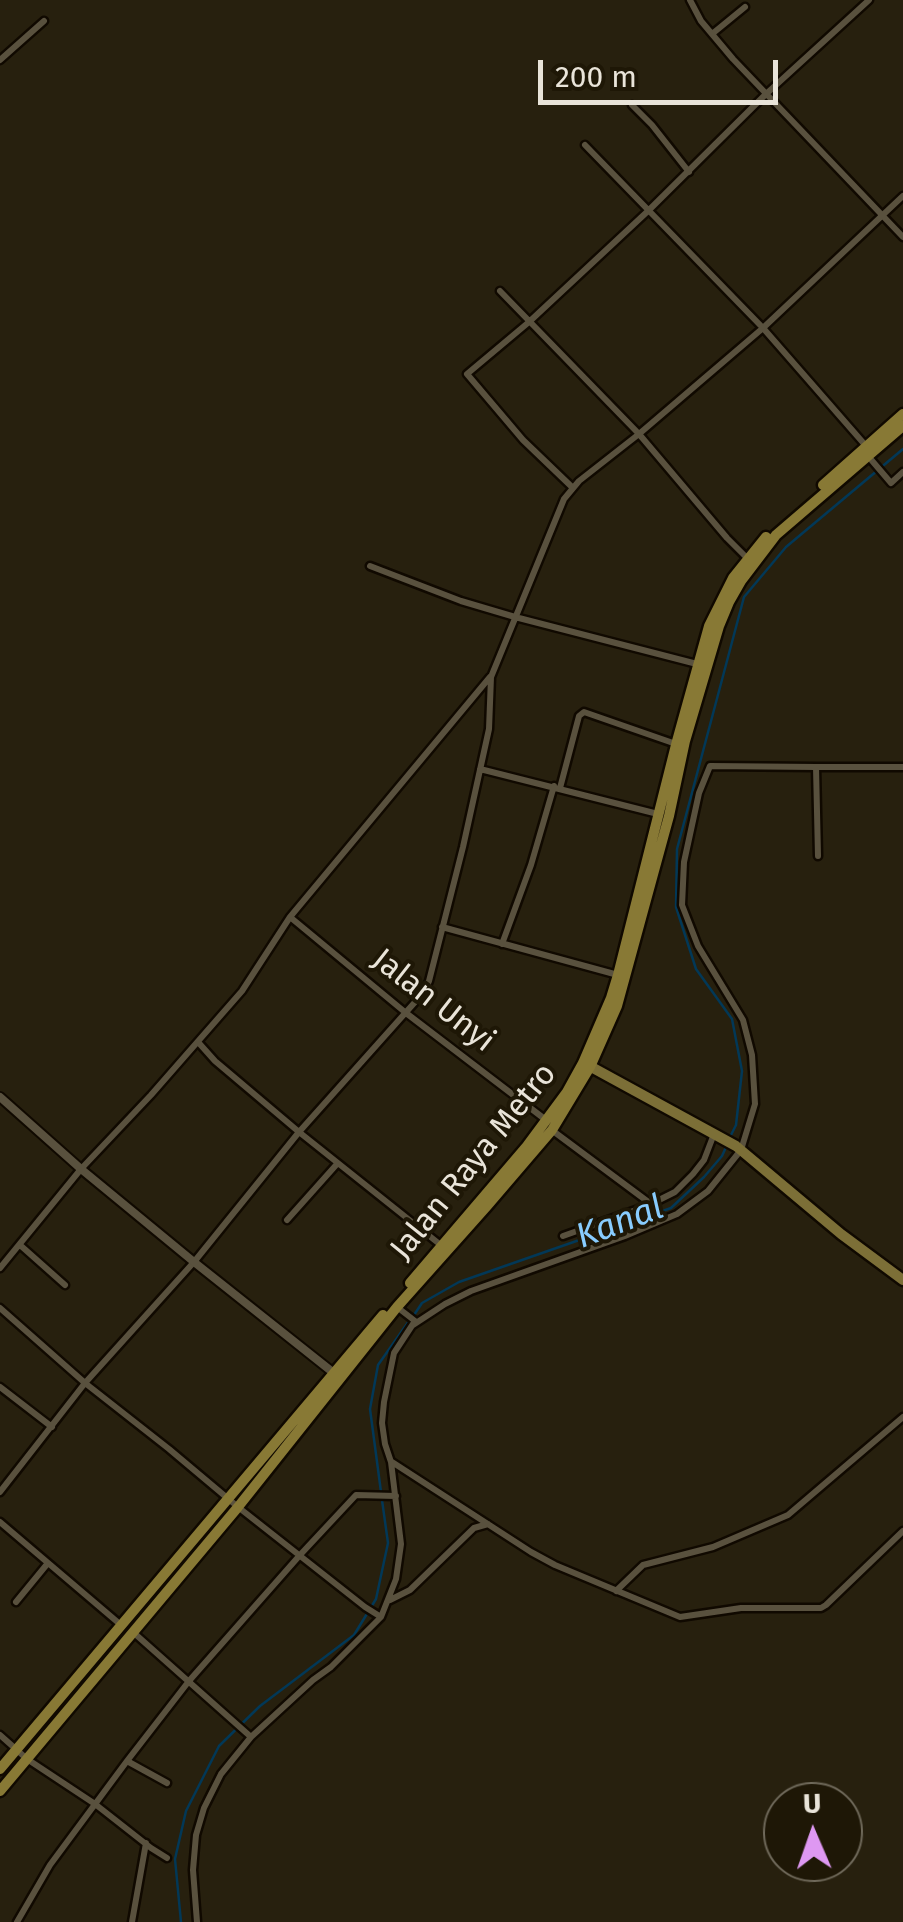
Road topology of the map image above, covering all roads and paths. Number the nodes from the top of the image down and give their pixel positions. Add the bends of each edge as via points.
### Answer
1 (690, 0) edge
2 (870, 0) edge
3 (745, 6) dead end
4 (44, 21) dead end
5 (712, 34) junction
6 (0, 60) edge
7 (765, 95) junction
8 (632, 105) dead end
9 (586, 145) dead end
10 (689, 172) junction
11 (903, 196) edge
12 (648, 211) junction
13 (882, 214) junction
14 (903, 237) edge
15 (500, 291) dead end
16 (529, 322) junction
17 (764, 328) junction
18 (903, 414) edge
19 (903, 426) edge
20 (639, 434) junction
21 (867, 451) junction
22 (903, 472) edge
23 (573, 488) junction
24 (747, 558) junction
25 (370, 566) dead end
26 (515, 618) junction
27 (698, 665) junction
28 (490, 676) junction
29 (677, 744) junction
30 (816, 767) junction
31 (903, 767) edge
32 (480, 769) junction
33 (557, 787) junction
34 (660, 815) junction
35 (818, 856) dead end
36 (290, 917) junction
37 (442, 927) junction
38 (502, 944) junction
39 (618, 975) junction
40 (406, 1013) junction
41 (198, 1042) junction
42 (587, 1065) junction
43 (0, 1096) edge
44 (550, 1125) junction
45 (298, 1132) junction
46 (717, 1136) junction
47 (738, 1148) junction
48 (337, 1164) junction
49 (81, 1169) junction
50 (651, 1204) junction
51 (287, 1220) dead end
52 (563, 1236) dead end
53 (20, 1246) junction
54 (442, 1246) junction
55 (194, 1262) junction
56 (0, 1268) edge
57 (903, 1280) edge
58 (66, 1285) dead end
59 (0, 1308) edge
60 (399, 1308) junction
61 (413, 1322) junction
62 (338, 1376) junction
63 (85, 1383) junction
64 (0, 1387) edge
65 (903, 1417) edge
66 (52, 1427) junction
67 (391, 1462) junction
68 (0, 1492) edge
69 (393, 1496) junction
70 (233, 1503) junction
71 (0, 1522) edge
72 (488, 1524) junction
73 (902, 1533) edge
74 (300, 1555) junction
75 (48, 1563) junction
76 (616, 1591) junction
77 (389, 1600) junction
78 (16, 1602) dead end
79 (378, 1615) junction
80 (121, 1625) junction
81 (133, 1632) junction
82 (189, 1681) junction
83 (0, 1735) edge
84 (249, 1736) junction
85 (16, 1750) junction
86 (27, 1760) junction
87 (127, 1761) junction
88 (0, 1769) edge
89 (167, 1784) dead end
90 (0, 1791) edge
91 (95, 1804) junction
92 (146, 1843) junction
93 (168, 1858) dead end
94 (17, 1922) edge
95 (132, 1922) edge
96 (196, 1922) edge

1 - 5 street
2 - 7 street
3 - 5 street
4 - 6 street
5 - 7 street
7 - 10 street
7 - 13 street
8 - 10 street
9 - 12 street
10 - 12 street
11 - 13 street
12 - 16 street
12 - 17 street
13 - 14 street
13 - 17 street
15 - 16 street
16 - 20 street
16 - 23 street via 468,374
17 - 20 street
17 - 21 street
18 - 21 highway, Jalan Raya Metro
19 - 21 highway
20 - 23 street
20 - 24 street
21 - 22 street via 891,483
21 - 24 highway, Jalan Raya Metro
21 - 42 highway via 776,535 741,580 718,626 626,978
23 - 26 street
24 - 27 highway, Jalan Raya Metro via 720,600
25 - 26 street
26 - 27 street
26 - 28 street
27 - 29 highway, Jalan Raya Metro
28 - 32 street
28 - 36 street
29 - 33 street via 584,712
29 - 34 highway, Jalan Raya Metro
30 - 31 street
30 - 35 street
30 - 47 street via 710,766 684,862 682,905 742,1020 752,1055 755,1104
32 - 33 street
32 - 37 street
33 - 34 street
33 - 38 street
34 - 39 highway, Jalan Raya Metro
36 - 40 street, Jalan Unyi
36 - 41 street via 242,991
37 - 38 street
37 - 40 street via 427,986
38 - 39 street
39 - 42 highway, Jalan Raya Metro
40 - 44 street, Jalan Unyi
40 - 45 street
41 - 45 street
41 - 49 street
42 - 44 highway
42 - 46 main road
43 - 49 street
44 - 50 street, Jalan Unyi
44 - 54 highway, Jalan Raya Metro
44 - 60 highway
45 - 48 street
45 - 55 street
46 - 47 main road
46 - 50 street via 676,1192
47 - 57 main road
47 - 61 street via 708,1191 677,1214 471,1291
48 - 51 street
48 - 54 street
49 - 53 street
49 - 55 street
50 - 52 street
53 - 56 street
53 - 58 street
54 - 62 highway, Jalan Raya Metro
55 - 62 street
55 - 63 street
59 - 63 street
60 - 61 street
60 - 62 highway
61 - 67 street via 394,1353 386,1384 382,1422
62 - 70 highway
63 - 66 street
63 - 70 street
64 - 66 street
65 - 76 street via 788,1514 713,1547 643,1566
66 - 68 street
67 - 69 street
67 - 72 street
69 - 74 street via 355,1496
69 - 77 street via 401,1552
70 - 74 street
70 - 80 highway
70 - 81 highway
71 - 75 street
72 - 76 street via 555,1565
72 - 77 street via 474,1528 410,1590
73 - 76 street via 816,1609 741,1608 680,1617
74 - 79 street
74 - 82 street
75 - 78 street
75 - 80 street
77 - 79 street
79 - 84 street via 332,1667
80 - 85 highway
81 - 82 street
81 - 86 highway
82 - 84 street
82 - 87 street
83 - 85 street
84 - 96 street via 221,1774 196,1835
85 - 86 street
85 - 88 highway
86 - 90 highway
86 - 91 street
87 - 89 street
87 - 91 street
91 - 92 street
91 - 94 street
92 - 93 street
92 - 95 street

